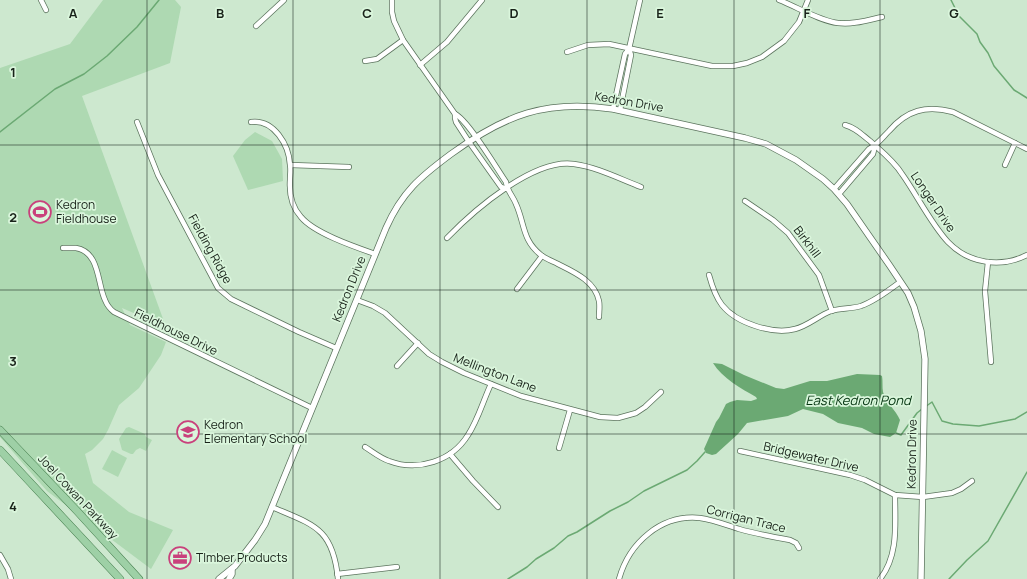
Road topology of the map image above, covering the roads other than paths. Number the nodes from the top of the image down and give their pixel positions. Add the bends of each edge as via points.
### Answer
1 (41, 0) edge
2 (284, 0) edge
3 (392, 0) edge
4 (482, 0) edge
5 (640, 0) edge
6 (780, 0) edge
7 (808, 0) edge
8 (46, 10) dead end
9 (804, 10) junction
10 (882, 17) dead end
11 (256, 26) dead end
12 (403, 40) junction
13 (629, 49) junction
14 (567, 52) dead end
15 (365, 61) dead end
16 (420, 65) junction
17 (613, 109) junction
18 (620, 110) junction
19 (455, 114) junction
20 (137, 122) dead end
21 (251, 122) dead end
22 (845, 125) dead end
23 (475, 137) junction
24 (469, 142) junction
25 (1015, 143) junction
26 (875, 146) junction
27 (1027, 149) edge
28 (291, 165) junction
29 (1005, 165) dead end
30 (349, 167) dead end
31 (641, 187) dead end
32 (507, 188) junction
33 (834, 189) junction
34 (839, 194) junction
35 (745, 201) dead end
36 (447, 238) dead end
37 (63, 248) dead end
38 (375, 254) junction
39 (1027, 255) edge
40 (542, 256) junction
41 (988, 262) junction
42 (709, 275) dead end
43 (900, 282) junction
44 (516, 289) dead end
45 (357, 300) junction
46 (832, 311) junction
47 (599, 317) dead end
48 (418, 343) junction
49 (336, 348) junction
50 (991, 362) dead end
51 (397, 366) dead end
52 (491, 384) junction
53 (661, 392) dead end
54 (312, 408) junction
55 (570, 410) junction
56 (0, 430) edge
57 (365, 447) dead end
58 (559, 448) dead end
59 (0, 450) edge
60 (740, 451) dead end
61 (450, 454) junction
62 (972, 481) dead end
63 (895, 494) junction
64 (922, 497) junction
65 (272, 507) junction
66 (498, 507) dead end
67 (799, 548) dead end
68 (0, 555) edge
69 (397, 567) dead end
70 (232, 569) junction
71 (337, 576) edge
72 (121, 578) edge
73 (11, 579) edge
74 (139, 579) edge
75 (219, 579) edge
76 (229, 579) edge
77 (619, 579) edge
78 (880, 579) edge
79 (920, 579) edge

1 - 8 street
2 - 11 street
3 - 12 street via 394,21
4 - 16 street via 447,42
5 - 13 street
6 - 9 street
7 - 9 street
9 - 10 street via 839,23 863,22
9 - 13 street via 799,22 784,41 762,57 748,63 712,66
12 - 15 street via 377,59
12 - 16 street
13 - 14 street via 597,44
13 - 17 street via 625,54
13 - 18 street via 631,55
16 - 19 street
17 - 18 street, Kedron Drive
17 - 23 street, Kedron Drive via 577,105 543,109 507,120
18 - 33 street, Kedron Drive via 766,144 796,160
19 - 23 street
19 - 24 street via 456,122
20 - 49 street, Fielding Ridge via 158,175 218,288 231,299
21 - 28 street via 263,123 274,130 285,145
22 - 26 street, Longer Drive via 854,127
23 - 24 street, Kedron Drive
23 - 32 street via 506,182
24 - 32 street via 502,186
24 - 38 street, Kedron Drive via 432,168 409,189 390,218
25 - 26 street via 952,112 929,108 905,116
25 - 27 street
25 - 29 street
26 - 33 street
26 - 34 street via 873,154
26 - 41 street, Longer Drive via 902,172 948,242 964,254
28 - 30 street
28 - 38 street via 291,199 306,222 318,230
31 - 32 street via 600,171 573,164 557,164 529,174
32 - 36 street via 469,217
32 - 40 street via 516,202 529,241
33 - 34 street, Kedron Drive
34 - 43 street, Kedron Drive via 856,215
35 - 46 street, Birkhill via 788,233 819,275
37 - 54 street, Fieldhouse Drive via 77,248 87,253 100,277 104,299 114,312
38 - 45 street, Kedron Drive
39 - 41 street, Longer Drive via 1006,262
40 - 44 street
40 - 47 street via 575,273 593,288 600,302
41 - 50 street via 985,291
42 - 46 street via 716,296 728,311 767,329 796,329
43 - 46 street via 862,306
43 - 64 street, Kedron Drive via 908,293 924,343
45 - 48 street, Mellington Lane via 385,313
45 - 49 street, Kedron Drive
48 - 51 street
48 - 52 street, Mellington Lane via 429,354 452,368
49 - 54 street, Kedron Drive
52 - 55 street, Mellington Lane
52 - 61 street via 470,432
53 - 55 street, Mellington Lane via 636,413 618,418
54 - 65 street, Kedron Drive
55 - 58 street
56 - 74 main road, Joel Cowan Parkway
57 - 61 street via 389,461 414,466 433,462
59 - 72 main road, Joel Cowan Parkway
60 - 63 street, Bridgewater Drive via 850,475
61 - 66 street
62 - 64 street, Bridgewater Drive via 952,493
63 - 64 street, Bridgewater Drive
63 - 78 street via 892,558
64 - 79 street, Kedron Drive
65 - 70 street, Kedron Drive via 256,538
65 - 71 street via 308,522 319,530 332,547
67 - 77 street, Corrigan Trace via 790,540 751,532 713,520 686,518 663,525 641,539 624,562
68 - 73 street
69 - 71 street
70 - 75 street, Kedron Drive
70 - 76 street, Kedron Drive

